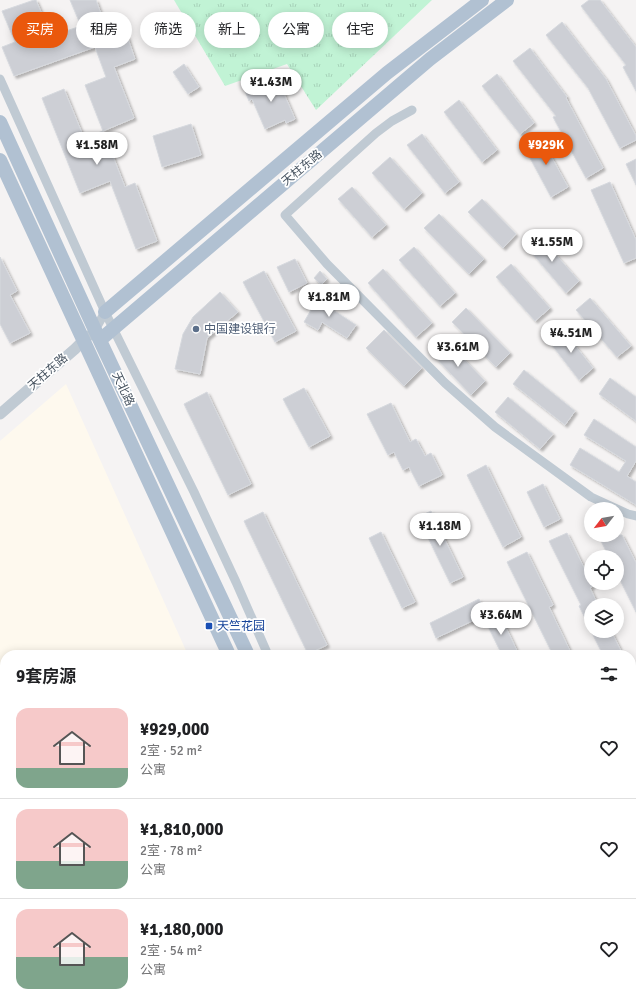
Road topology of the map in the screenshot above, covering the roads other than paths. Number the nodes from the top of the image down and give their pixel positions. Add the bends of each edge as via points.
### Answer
1 (482, 0) edge
2 (507, 0) edge
3 (0, 79) edge
4 (412, 110) dead end
5 (0, 122) edge
6 (0, 160) edge
7 (105, 312) junction
8 (113, 328) junction
9 (98, 335) junction
10 (84, 340) junction
11 (0, 414) edge
12 (636, 516) edge
13 (227, 650) edge
14 (246, 650) edge
15 (266, 650) edge

1 - 7 main road, 天柱东路 via 387,73
2 - 8 main road, 天柱东路 via 430,59
3 - 7 street
4 - 12 street via 376,133 285,215 327,264 445,383 495,427 591,497
5 - 9 main road, 天北路
6 - 10 main road, 天北路
7 - 8 street
7 - 9 street
8 - 9 main road, 天柱东路
8 - 15 street via 197,499
9 - 10 street, 天柱东路
9 - 14 main road, 天北路
10 - 11 street, 天柱东路
10 - 13 main road, 天北路

